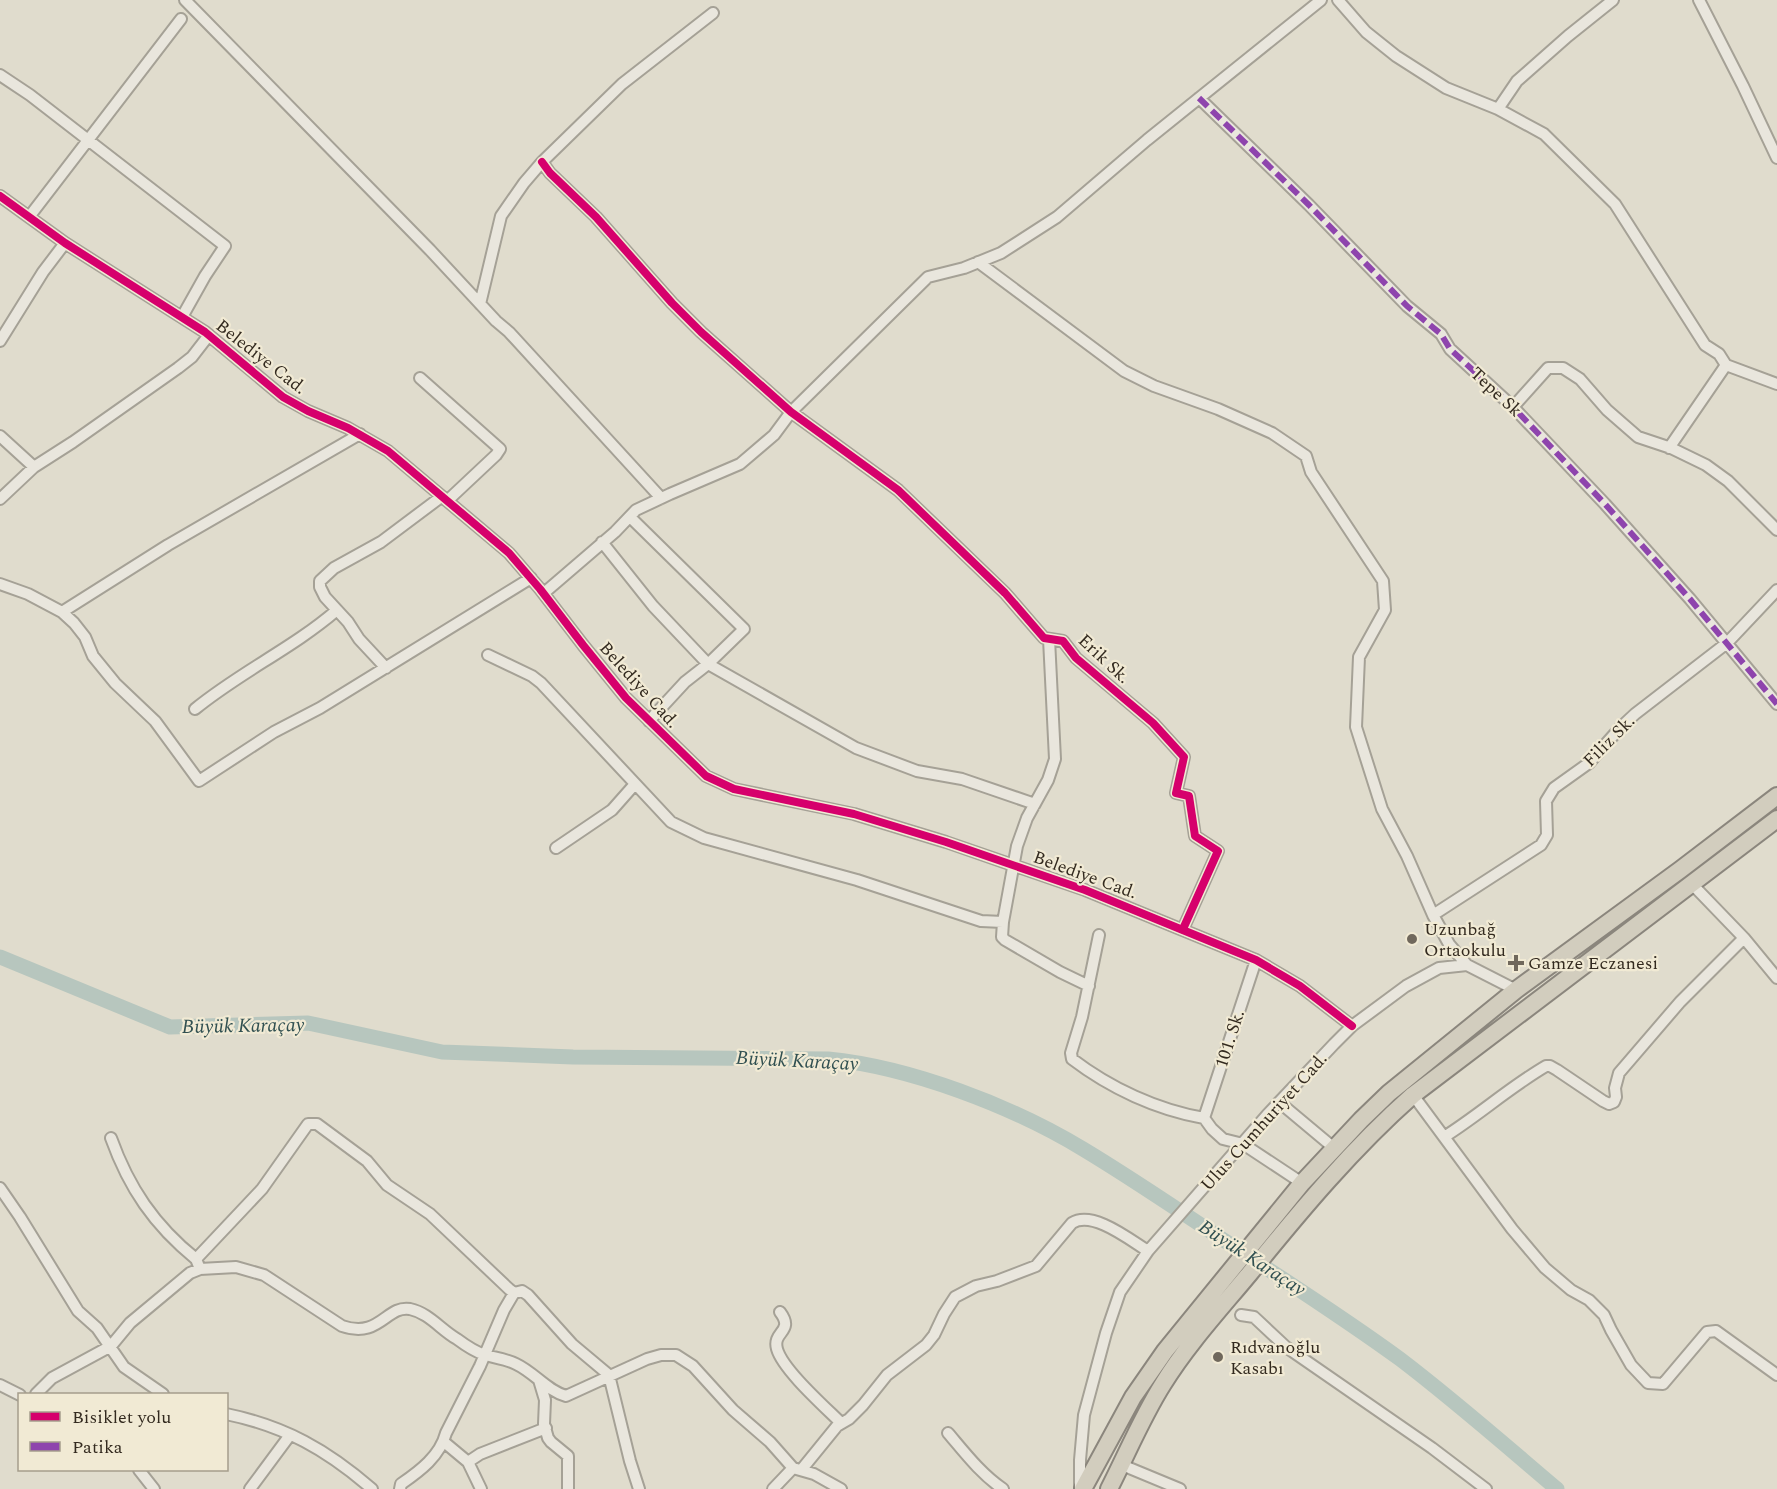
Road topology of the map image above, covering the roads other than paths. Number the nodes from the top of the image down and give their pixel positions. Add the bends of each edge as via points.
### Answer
1 (185, 0) edge
2 (1321, 0) edge
3 (1338, 0) edge
4 (1613, 0) edge
5 (1699, 0) edge
6 (713, 13) dead end
7 (181, 19) dead end
8 (0, 75) edge
9 (1199, 98) junction
10 (1498, 109) junction
11 (87, 140) junction
12 (1777, 158) edge
13 (542, 162) junction
14 (0, 196) edge
15 (29, 217) junction
16 (64, 243) junction
17 (978, 262) junction
18 (480, 304) junction
19 (183, 317) junction
20 (209, 335) junction
21 (0, 341) edge
22 (1726, 365) junction
23 (420, 378) dead end
24 (1777, 384) edge
25 (1513, 407) junction
26 (791, 412) junction
27 (360, 434) junction
28 (0, 436) edge
29 (1669, 448) junction
30 (34, 467) junction
31 (661, 498) junction
32 (0, 499) edge
33 (444, 499) junction
34 (630, 517) junction
35 (1777, 530) edge
36 (602, 542) junction
37 (531, 578) junction
38 (0, 584) edge
39 (1777, 590) edge
40 (544, 593) junction
41 (337, 610) junction
42 (62, 612) junction
43 (1049, 639) junction
44 (1727, 643) junction
45 (488, 655) dead end
46 (708, 664) junction
47 (386, 668) junction
48 (1777, 704) edge
49 (195, 709) dead end
50 (649, 721) junction
51 (635, 784) junction
52 (1777, 796) edge
53 (1035, 804) junction
54 (1777, 819) edge
55 (556, 848) dead end
56 (1013, 865) junction
57 (1691, 883) junction
58 (1432, 915) junction
59 (1003, 922) junction
60 (1183, 929) junction
61 (1099, 935) dead end
62 (1744, 938) junction
63 (1256, 960) junction
64 (1467, 965) junction
65 (1777, 978) edge
66 (1089, 986) junction
67 (1516, 990) junction
68 (1352, 1026) junction
69 (1413, 1095) junction
70 (1279, 1102) junction
71 (1204, 1118) junction
72 (1444, 1137) junction
73 (111, 1138) dead end
74 (1239, 1148) junction
75 (1334, 1148) junction
76 (1302, 1183) junction
77 (0, 1188) edge
78 (1148, 1251) junction
79 (198, 1264) junction
80 (514, 1293) junction
81 (780, 1312) dead end
82 (1241, 1315) dead end
83 (111, 1347) junction
84 (484, 1355) junction
85 (1777, 1374) edge
86 (609, 1375) junction
87 (539, 1378) junction
88 (0, 1385) edge
89 (38, 1393) edge
90 (160, 1393) edge
91 (18, 1394) edge
92 (228, 1414) edge
93 (841, 1423) junction
94 (546, 1428) junction
95 (948, 1433) dead end
96 (290, 1435) junction
97 (444, 1442) junction
98 (468, 1462) junction
99 (1122, 1465) junction
100 (797, 1469) junction
101 (140, 1471) edge
102 (154, 1489) edge
103 (250, 1489) edge
104 (372, 1489) edge
105 (400, 1489) edge
106 (481, 1489) edge
107 (567, 1489) edge
108 (639, 1489) edge
109 (773, 1489) edge
110 (841, 1489) edge
111 (1003, 1489) edge
112 (1082, 1489) edge
113 (1109, 1489) edge
114 (1180, 1489) edge
115 (1486, 1489) edge

1 - 18 street
2 - 9 street
3 - 10 street via 1366,32 1396,56 1446,88
4 - 10 street via 1516,81
5 - 12 street
6 - 13 street via 622,84
7 - 11 street
8 - 11 street
9 - 17 street via 1057,217 1001,253
9 - 25 street, Tepe Sk
10 - 22 street via 1545,134 1615,204 1705,345 1719,354
11 - 15 street
11 - 19 street via 225,246
13 - 18 street via 501,216
13 - 26 street, Erik Sk. via 694,325
14 - 15 street, Belediye Cad.
15 - 16 street, Belediye Cad.
16 - 19 street, Belediye Cad.
16 - 21 street
17 - 26 street via 928,277
17 - 58 street via 1124,372 1218,409 1272,434 1306,456 1311,472 1383,581 1386,610 1359,657 1356,728 1382,810
18 - 31 street
19 - 20 street, Belediye Cad.
20 - 27 street, Belediye Cad. via 283,397
20 - 30 street via 178,368
22 - 24 street
22 - 29 street
23 - 33 street via 500,449
25 - 29 street via 1548,368 1563,368 1580,379 1638,437
25 - 44 street, Tepe Sk via 1613,512
26 - 31 street via 774,435 740,464
26 - 43 street, Erik Sk. via 898,490
27 - 33 street, Belediye Cad. via 388,451
27 - 42 street via 168,545
28 - 30 street
29 - 35 street via 1706,465 1728,481
30 - 32 street
31 - 34 street
33 - 37 street, Belediye Cad. via 509,553
33 - 41 street via 325,575 320,587
34 - 36 street
34 - 46 street via 744,629
36 - 40 street
36 - 46 street via 652,606
37 - 40 street, Belediye Cad.
37 - 47 street
38 - 42 street
39 - 44 street, Filiz Sk.
40 - 50 street, Belediye Cad. via 626,698
41 - 47 street
41 - 49 street
42 - 47 street via 85,637 93,656 155,721 199,781 274,732
43 - 53 street via 1055,759
43 - 60 street, Erik Sk. via 1063,641 1076,657 1154,723 1184,758 1176,793 1188,796 1195,836 1218,851
44 - 48 street, Tepe Sk
44 - 58 street, Filiz Sk. via 1635,714 1589,763 1554,788 1546,801 1547,835 1542,845
45 - 51 street via 541,683
46 - 50 street
46 - 53 street via 856,748 917,771 962,779
50 - 56 street, Belediye Cad. via 706,776 734,789 854,814
51 - 55 street via 612,810
51 - 59 street via 670,822 704,838 857,880 981,921
52 - 67 highway
53 - 56 street
54 - 57 highway
56 - 59 street
56 - 60 street, Belediye Cad.
57 - 62 street
57 - 69 highway
58 - 64 street
59 - 66 street via 1005,940
60 - 63 street, Belediye Cad.
61 - 66 street
62 - 65 street
62 - 72 street via 1689,991 1619,1073 1614,1102 1603,1101 1546,1066
63 - 68 street, Belediye Cad. via 1300,986
63 - 71 street, 101. Sk.
64 - 67 street
64 - 68 street, Ulus Cumhuriyet Cad. via 1439,968 1406,986
66 - 71 street via 1072,1059 1147,1102
67 - 75 highway via 1389,1093
68 - 70 street, Ulus Cumhuriyet Cad.
69 - 72 street
69 - 99 highway via 1370,1135 1306,1206 1218,1312 1164,1382
70 - 74 street, Ulus Cumhuriyet Cad.
70 - 75 street
71 - 74 street via 1212,1129
72 - 85 street via 1545,1268 1598,1307 1632,1365 1648,1383 1664,1384 1707,1332 1716,1331
73 - 79 street via 120,1165 142,1202 164,1231
74 - 76 street
74 - 78 street, Ulus Cumhuriyet Cad.
75 - 76 highway
76 - 112 highway via 1165,1351 1133,1398
77 - 83 street via 78,1311
78 - 93 street via 1099,1222 1077,1220 1036,1266 955,1297 926,1344 887,1375 863,1405
78 - 112 street, Ulus Cumhuriyet Cad. via 1120,1292 1106,1333 1084,1415
79 - 80 street via 262,1189 308,1124 317,1124 368,1161 387,1185 430,1214
79 - 83 street via 130,1323
79 - 84 street via 236,1267 264,1275 354,1330 370,1328 396,1311 408,1309 423,1314
80 - 84 street
80 - 86 street via 519,1290 528,1295 572,1344
81 - 93 street via 786,1323 778,1336 777,1351
82 - 115 street via 1254,1317 1286,1347
83 - 89 street via 52,1378
83 - 90 street via 124,1367
84 - 87 street via 514,1362
84 - 97 street
86 - 87 street via 566,1396 550,1389
86 - 100 street via 661,1355 676,1355 693,1366 733,1410
86 - 108 street
87 - 94 street
88 - 91 street
92 - 96 street
93 - 100 street
94 - 98 street
94 - 107 street via 551,1442 568,1456
95 - 111 street
96 - 103 street
96 - 104 street via 342,1463
97 - 98 street
97 - 105 street via 427,1466 401,1484
98 - 106 street
99 - 113 highway
99 - 114 street
100 - 109 street
100 - 110 street
101 - 102 street

